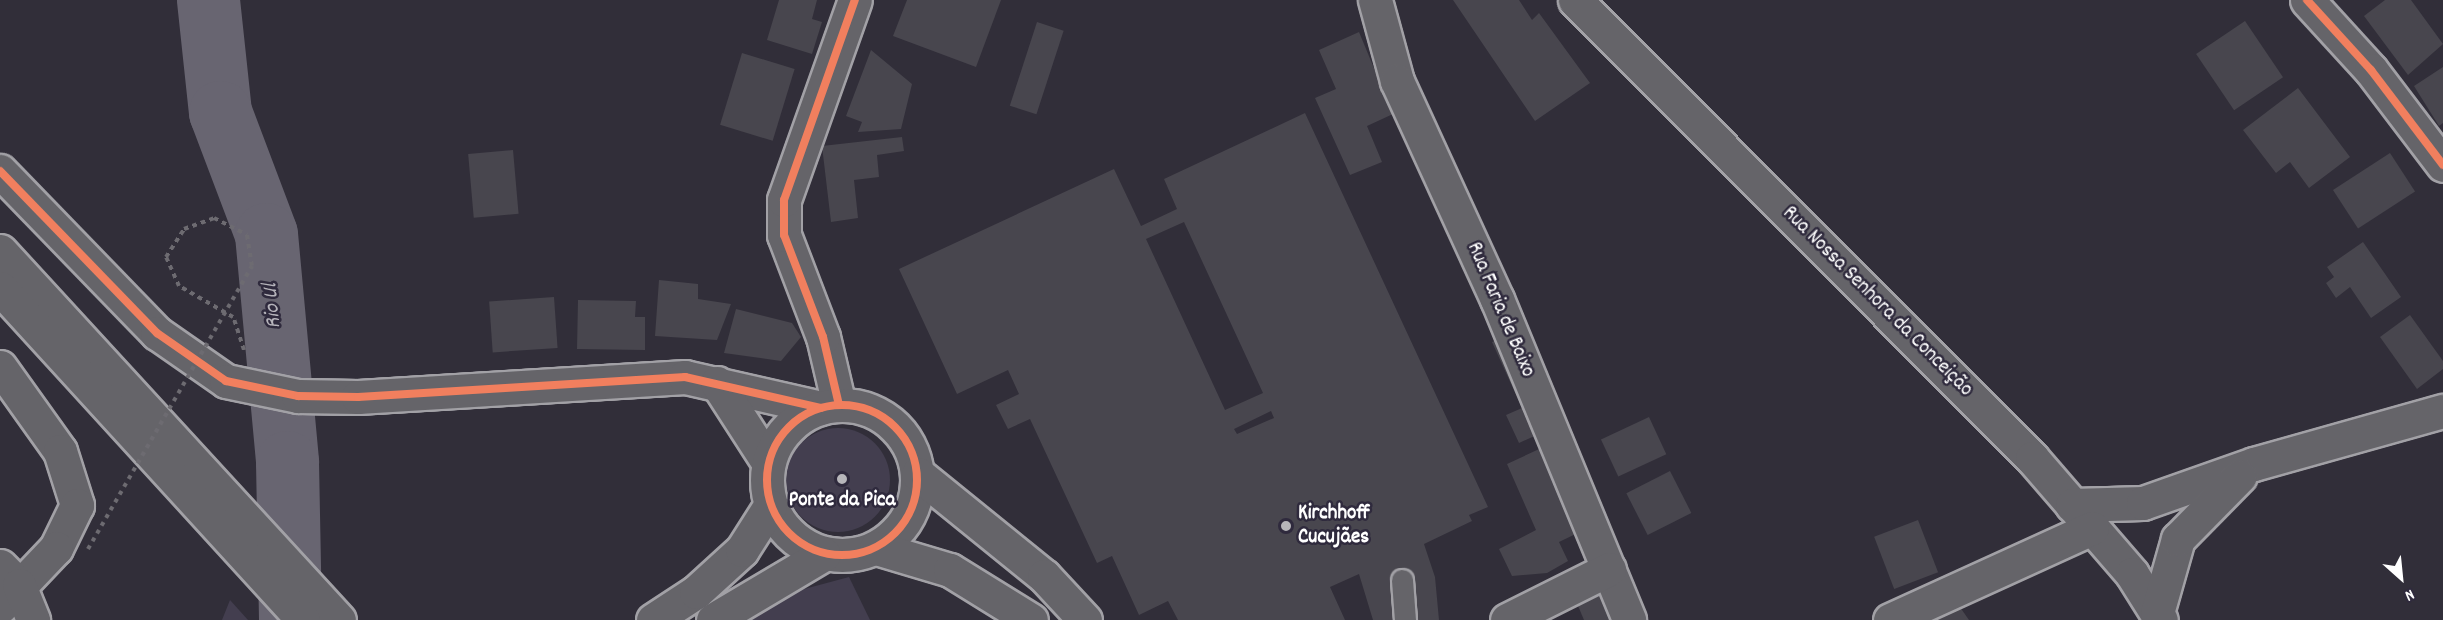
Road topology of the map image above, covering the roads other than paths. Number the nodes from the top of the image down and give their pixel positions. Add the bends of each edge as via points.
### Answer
1 (855, 0) edge
2 (1375, 0) edge
3 (1575, 0) edge
4 (2307, 0) edge
5 (2441, 159) edge
6 (0, 171) edge
7 (0, 251) edge
8 (0, 288) edge
9 (0, 367) edge
10 (717, 383) junction
11 (830, 406) junction
12 (2443, 411) edge
13 (768, 462) junction
14 (2254, 464) junction
15 (918, 474) junction
16 (202, 488) junction
17 (770, 506) junction
18 (2082, 516) junction
19 (876, 548) junction
20 (824, 554) junction
21 (1610, 569) junction
22 (1402, 580) dead end
23 (6, 586) edge
24 (2159, 617) edge
25 (33, 620) edge
26 (303, 620) edge
27 (339, 620) edge
28 (653, 620) edge
29 (713, 620) edge
30 (1031, 620) edge
31 (1085, 620) edge
32 (1405, 620) edge
33 (1507, 620) edge
34 (1629, 620) edge
35 (1890, 620) edge

1 - 11 main road via 784,200 784,235 823,337
2 - 21 main road, Rua Faria de Baixo via 1397,81 1497,299
3 - 18 main road, Rua Nossa Senhora da Conceição
4 - 5 main road via 2371,70
6 - 10 main road via 157,333 233,383 298,396 358,398 513,385 685,377
7 - 16 main road
8 - 16 main road
9 - 23 main road via 60,451 77,505 56,548
10 - 11 main road
10 - 13 main road
11 - 13 main road via 788,428
11 - 15 main road via 858,407 892,424 905,438
12 - 14 main road
13 - 17 main road
14 - 18 main road via 2143,503
14 - 24 main road via 2215,495 2178,539
15 - 19 main road via 908,517
15 - 31 main road via 1044,576
16 - 26 main road
16 - 27 main road
17 - 20 main road via 782,528
17 - 28 main road via 742,550 696,592
18 - 24 main road, Rua Nossa Senhora da Conceição via 2132,574
18 - 35 main road
19 - 20 main road via 860,554
19 - 30 main road via 950,570
20 - 29 main road
21 - 33 main road
21 - 34 main road, Rua Faria de Baixo
22 - 32 lane
23 - 25 main road

